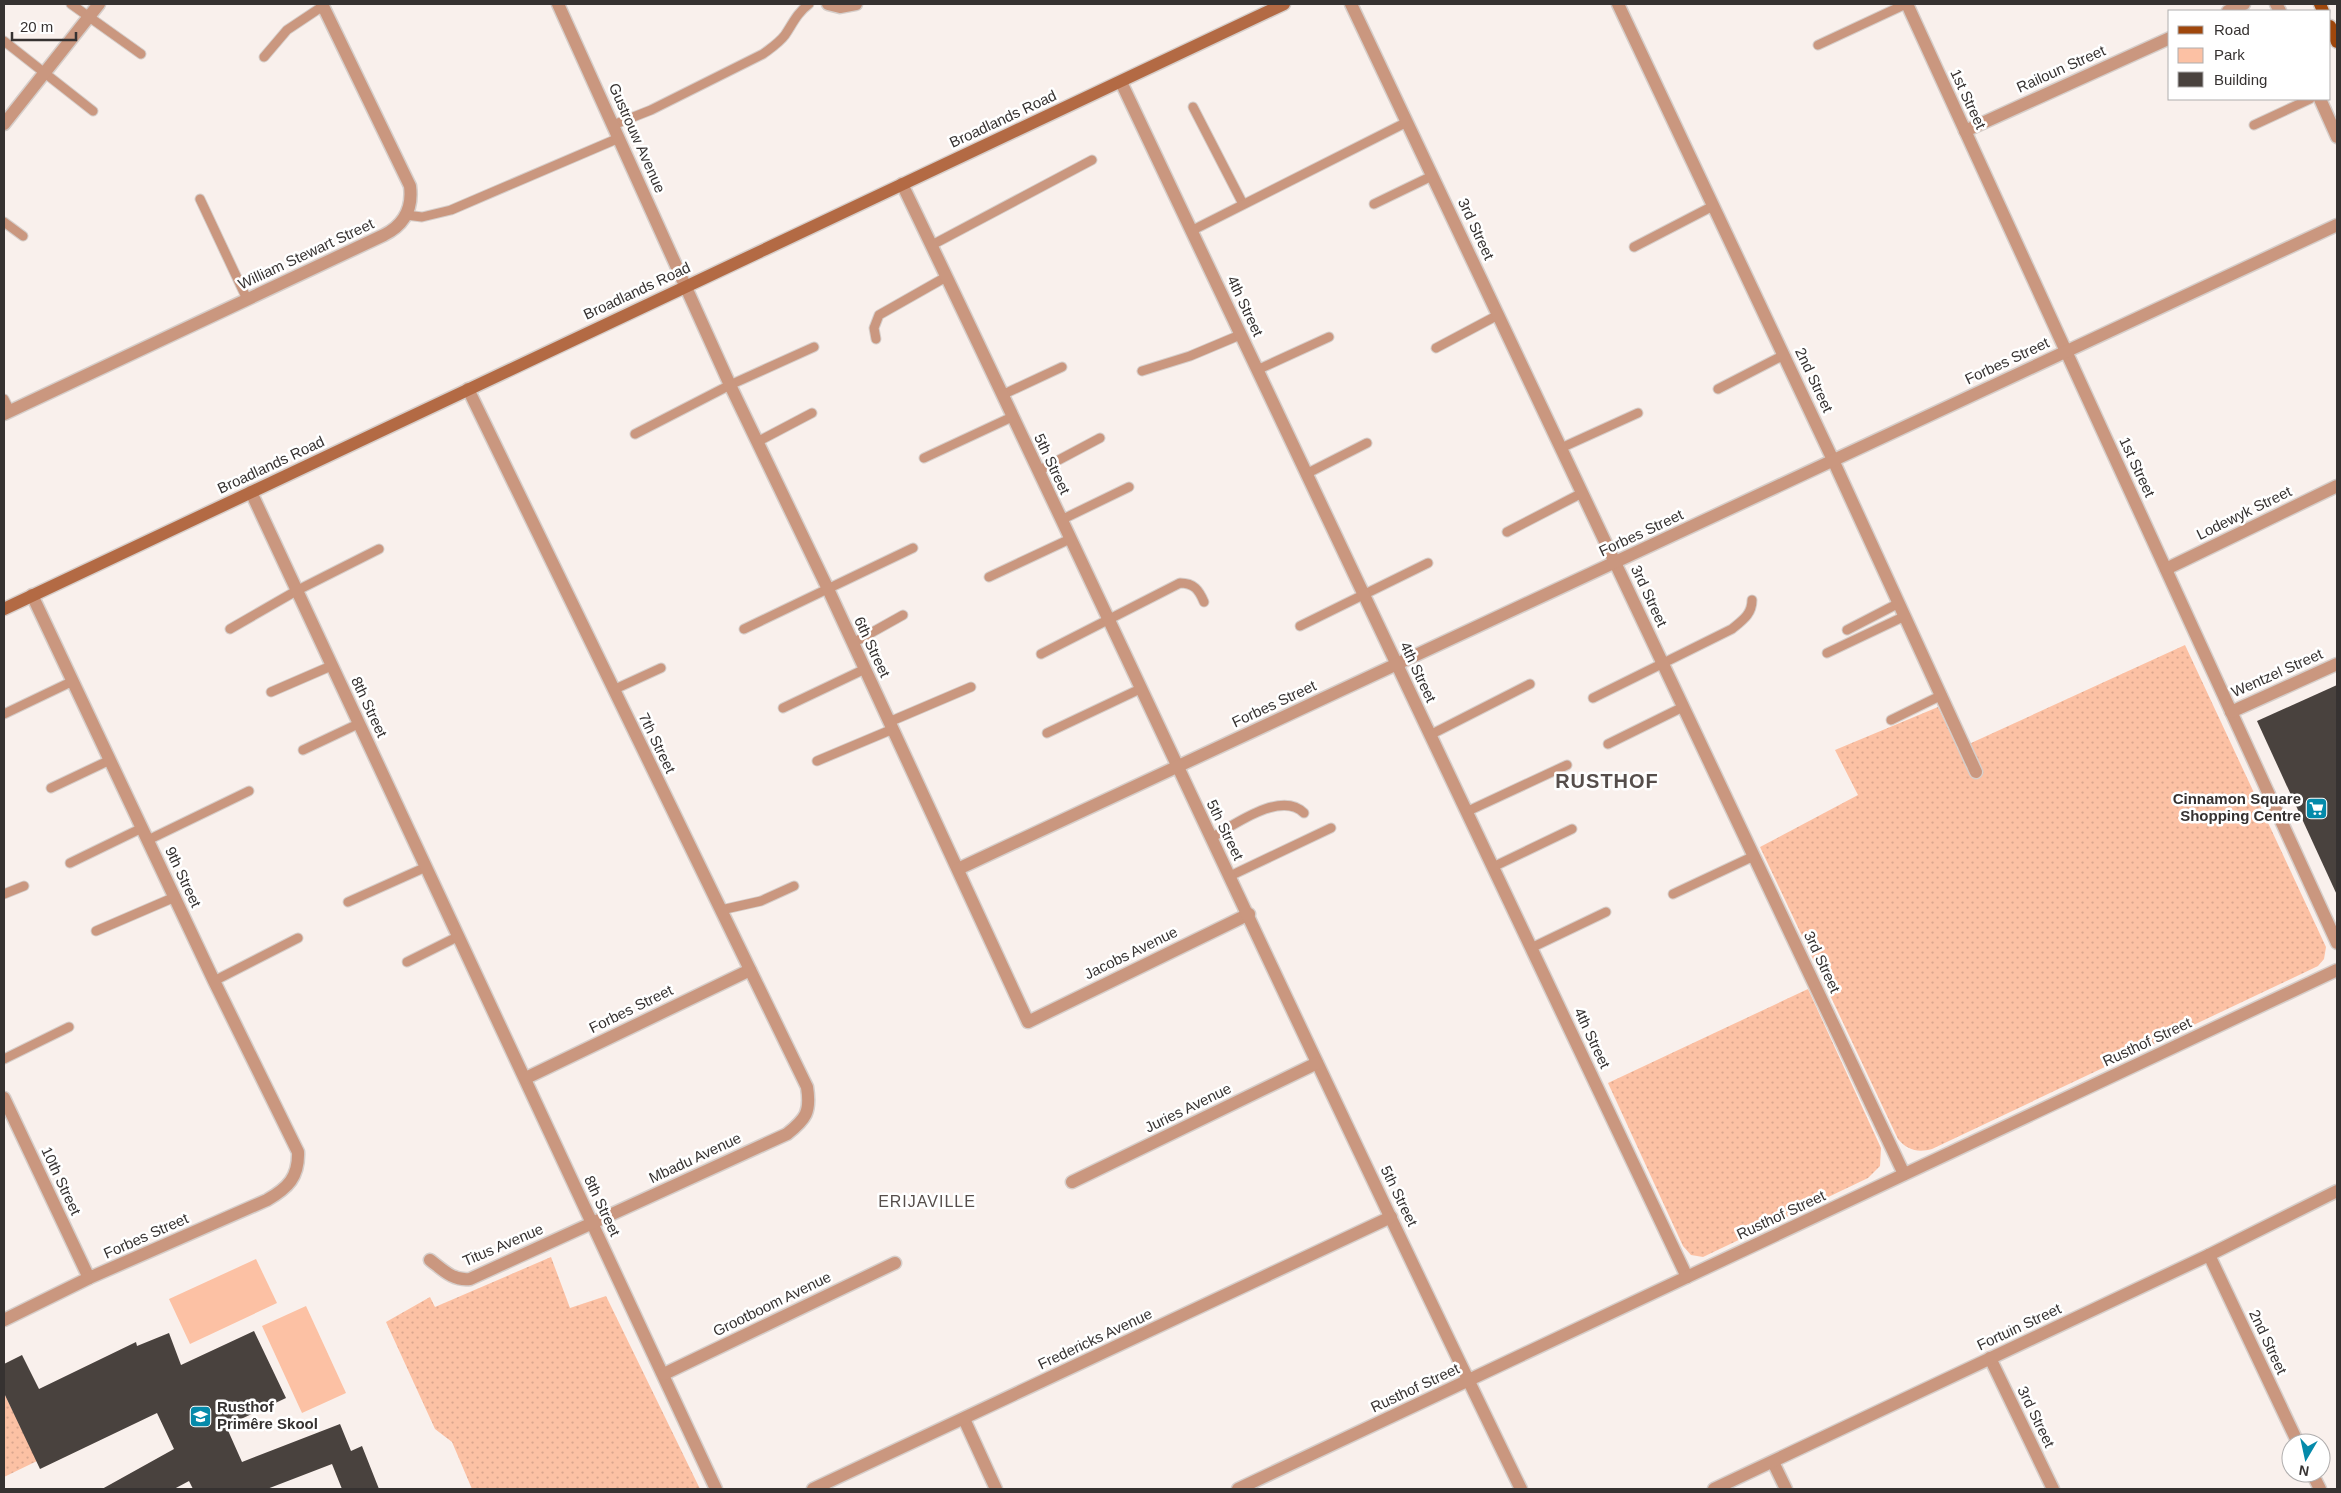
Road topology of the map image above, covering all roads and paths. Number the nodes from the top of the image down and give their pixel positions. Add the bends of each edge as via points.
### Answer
1 (72, 4) edge
2 (100, 4) edge
3 (558, 4) edge
4 (809, 4) edge
5 (828, 4) edge
6 (856, 4) edge
7 (1284, 4) edge
8 (1351, 4) edge
9 (1618, 4) edge
10 (1906, 4) edge
11 (2244, 4) edge
12 (322, 5) edge
13 (2230, 10) edge
14 (89, 17) junction
15 (2331, 28) edge
16 (2168, 39) edge
17 (4, 40) edge
18 (2337, 42) edge
19 (1818, 45) dead end
20 (141, 54) dead end
21 (264, 57) dead end
22 (46, 72) junction
23 (1120, 82) junction
24 (2308, 100) edge
25 (2320, 100) edge
26 (1193, 107) dead end
27 (93, 111) dead end
28 (1407, 122) junction
29 (4, 124) edge
30 (613, 125) junction
31 (2254, 125) dead end
32 (1965, 130) junction
33 (2337, 137) edge
34 (619, 138) junction
35 (1092, 160) dead end
36 (1432, 176) junction
37 (902, 184) junction
38 (200, 199) dead end
39 (1243, 204) junction
40 (1374, 204) dead end
41 (1713, 206) junction
42 (406, 215) junction
43 (4, 222) edge
44 (2337, 225) edge
45 (1191, 231) junction
46 (23, 236) dead end
47 (932, 245) junction
48 (1634, 247) dead end
49 (946, 277) junction
50 (686, 286) junction
51 (248, 299) junction
52 (1498, 315) junction
53 (1240, 335) junction
54 (1329, 337) dead end
55 (876, 339) dead end
56 (814, 347) dead end
57 (1436, 348) dead end
58 (2066, 351) junction
59 (1784, 355) junction
60 (1062, 367) dead end
61 (1257, 370) junction
62 (1142, 371) dead end
63 (730, 385) junction
64 (468, 389) junction
65 (1718, 389) dead end
66 (1002, 395) junction
67 (4, 399) edge
68 (7, 413) edge
69 (812, 413) dead end
70 (1638, 413) dead end
71 (1012, 417) junction
72 (635, 434) dead end
73 (1100, 438) dead end
74 (757, 442) junction
75 (1367, 443) dead end
76 (1561, 448) junction
77 (924, 458) dead end
78 (1834, 460) junction
79 (1038, 471) junction
80 (1306, 474) junction
81 (2337, 486) edge
82 (1129, 487) dead end
83 (251, 492) junction
84 (1582, 493) junction
85 (1061, 520) junction
86 (1507, 532) dead end
87 (1070, 539) junction
88 (914, 548) dead end
89 (379, 549) dead end
90 (1428, 563) dead end
91 (1615, 563) junction
92 (2166, 569) junction
93 (989, 577) dead end
94 (828, 589) junction
95 (296, 591) junction
96 (32, 595) junction
97 (1364, 595) junction
98 (1752, 600) dead end
99 (1204, 602) dead end
100 (1899, 603) junction
101 (4, 609) edge
102 (903, 615) dead end
103 (1905, 616) junction
104 (1108, 619) junction
105 (1300, 626) dead end
106 (744, 629) dead end
107 (230, 630) dead end
108 (1847, 630) dead end
109 (853, 643) junction
110 (1827, 653) dead end
111 (1041, 654) dead end
112 (1663, 663) junction
113 (2337, 664) edge
114 (1397, 665) junction
115 (331, 666) junction
116 (661, 668) dead end
117 (865, 668) junction
118 (73, 681) junction
119 (1530, 684) dead end
120 (972, 687) dead end
121 (1140, 689) junction
122 (613, 690) junction
123 (271, 692) dead end
124 (1942, 695) junction
125 (1593, 698) dead end
126 (1683, 707) junction
127 (783, 708) dead end
128 (2231, 712) junction
129 (4, 714) edge
130 (1891, 720) dead end
131 (358, 724) junction
132 (891, 725) junction
133 (1047, 732) dead end
134 (1430, 735) junction
135 (1608, 744) dead end
136 (303, 750) dead end
137 (110, 760) junction
138 (817, 761) dead end
139 (1567, 765) dead end
140 (1177, 767) junction
141 (1976, 772) dead end
142 (51, 788) dead end
143 (249, 791) dead end
144 (1466, 812) junction
145 (1304, 813) dead end
146 (1331, 828) dead end
147 (1572, 829) dead end
148 (145, 834) junction
149 (1211, 838) junction
150 (1754, 856) junction
151 (70, 863) dead end
152 (426, 867) junction
153 (1493, 868) junction
154 (958, 869) junction
155 (1230, 876) junction
156 (24, 886) dead end
157 (794, 886) dead end
158 (4, 894) edge
159 (1673, 894) dead end
160 (175, 897) junction
161 (348, 902) dead end
162 (721, 910) junction
163 (1606, 912) dead end
164 (1248, 914) junction
165 (96, 930) dead end
166 (459, 936) junction
167 (298, 938) dead end
168 (2337, 944) edge
169 (1531, 948) junction
170 (407, 962) dead end
171 (750, 970) junction
172 (2337, 970) edge
173 (214, 981) junction
174 (1028, 1022) joint
175 (70, 1027) dead end
176 (4, 1059) edge
177 (1317, 1064) junction
178 (526, 1078) junction
179 (4, 1098) edge
180 (807, 1114) joint
181 (296, 1174) joint
182 (1904, 1174) junction
183 (1072, 1182) dead end
184 (2337, 1191) edge
185 (1391, 1217) junction
186 (591, 1224) junction
187 (2209, 1255) junction
188 (430, 1260) dead end
189 (894, 1263) dead end
190 (1687, 1277) junction
191 (89, 1278) junction
192 (4, 1320) edge
193 (1990, 1358) junction
194 (664, 1374) junction
195 (1468, 1381) junction
196 (964, 1419) junction
197 (2293, 1433) edge
198 (1773, 1462) junction
199 (1254, 1486) edge
200 (716, 1489) edge
201 (813, 1489) edge
202 (996, 1489) edge
203 (1238, 1489) edge
204 (1521, 1489) edge
205 (1714, 1489) edge
206 (1786, 1489) edge
207 (2053, 1489) edge

1 - 14 lane
2 - 14 street
3 - 30 street, Gustrouw Avenue
4 - 30 lane via 799,12 778,44 763,54 651,110
5 - 6 street via 840,7
7 - 23 main road, Broadlands Road
8 - 28 street, 3rd Street
9 - 41 street, 2nd Street
10 - 19 lane
10 - 32 street, 1st Street
11 - 13 street
12 - 21 lane via 287,30
12 - 42 street via 410,186
14 - 20 lane
14 - 22 street
15 - 18 main road
16 - 32 street, Railoun Street
17 - 22 lane
22 - 27 lane
22 - 29 street
23 - 37 main road, Broadlands Road
23 - 45 street, 4th Street
24 - 31 lane
25 - 33 street
26 - 39 lane
28 - 36 street, 3rd Street
28 - 39 lane
30 - 34 street, Gustrouw Avenue
32 - 58 street, 1st Street
34 - 42 lane via 451,210 422,217
34 - 50 street, Gustrouw Avenue
35 - 47 lane
36 - 40 lane
36 - 52 street, 3rd Street
37 - 47 street, 5th Street
37 - 50 main road, Broadlands Road
38 - 51 lane
39 - 45 lane
41 - 48 lane
41 - 59 street, 2nd Street
42 - 51 street, William Stewart Street via 393,230
43 - 46 lane
44 - 58 street, Forbes Street
45 - 53 street, 4th Street
47 - 49 street, 5th Street
49 - 55 lane via 879,315 874,328
49 - 66 street, 5th Street
50 - 63 street, 6th Street
50 - 64 main road, Broadlands Road
51 - 68 street, William Stewart Street
52 - 57 lane
52 - 76 street, 3rd Street
53 - 61 street, 4th Street
53 - 62 lane
54 - 61 lane
56 - 63 lane
58 - 78 street, Forbes Street
58 - 92 street, 1st Street
59 - 65 lane
59 - 78 street, 2nd Street
60 - 66 lane
61 - 80 street, 4th Street
63 - 72 lane
63 - 74 street, 6th Street
64 - 83 main road, Broadlands Road
64 - 122 street, 7th Street
66 - 71 street, 5th Street
67 - 68 lane
69 - 74 lane
70 - 76 lane
71 - 77 lane
71 - 79 street, 5th Street
73 - 79 lane
74 - 94 street, 6th Street
75 - 80 lane
76 - 84 street, 3rd Street
78 - 91 street, Forbes Street
78 - 100 street, 2nd Street
79 - 85 street, 5th Street
80 - 97 street, 4th Street
81 - 92 street, Lodewyk Street
82 - 85 lane
83 - 95 street, 8th Street
83 - 96 main road, Broadlands Road
84 - 86 lane
84 - 91 street, 3rd Street
85 - 87 street, 5th Street
87 - 93 lane
87 - 104 street, 5th Street
88 - 94 lane
89 - 95 lane
90 - 97 lane
91 - 112 street, 3rd Street
91 - 114 street, Forbes Street
92 - 128 street, 1st Street
94 - 106 lane
94 - 109 street, 6th Street
95 - 107 lane
95 - 115 street, 8th Street
96 - 101 main road, Broadlands Road
96 - 118 street, 9th Street
97 - 105 lane
97 - 114 street, 4th Street
98 - 112 lane via 1751,612 1732,629
99 - 104 lane via 1193,585 1180,583
100 - 103 street, 2nd Street
100 - 108 lane
102 - 109 lane
103 - 110 lane
103 - 124 street, 2nd Street
104 - 111 lane
104 - 121 street, 5th Street
109 - 117 street, 6th Street
112 - 125 lane
112 - 126 street, 3rd Street
113 - 128 street, Wentzel Street
114 - 134 street, 4th Street
114 - 140 street, Forbes Street
115 - 123 lane
115 - 131 street, 8th Street
116 - 122 lane
117 - 127 lane
117 - 132 street, 6th Street
118 - 129 lane
118 - 137 street, 9th Street
119 - 134 lane
120 - 132 lane
121 - 133 lane
121 - 140 street, 5th Street
122 - 162 street, 7th Street
124 - 130 lane
124 - 141 street, 2nd Street
126 - 135 lane
126 - 150 street, 3rd Street
128 - 168 street, 1st Street
131 - 136 lane
131 - 152 street, 8th Street
132 - 138 lane
132 - 154 street, 6th Street
134 - 144 street, 4th Street
137 - 142 lane
137 - 148 street, 9th Street
139 - 144 lane
140 - 149 street, 5th Street
140 - 154 street, Forbes Street
143 - 148 lane
144 - 153 street, 4th Street
145 - 149 lane via 1289,806 1275,805
146 - 155 lane
147 - 153 lane
148 - 151 lane
148 - 160 street, 9th Street
149 - 155 street, 5th Street
150 - 159 lane
150 - 182 street, 3rd Street
152 - 161 lane
152 - 166 street, 8th Street
153 - 169 street, 4th Street
154 - 174 street, 6th Street
155 - 164 street, 5th Street
156 - 158 lane
157 - 162 lane via 761,901
160 - 165 lane
160 - 173 street, 9th Street
162 - 171 street, 7th Street
163 - 169 lane
164 - 174 street, Jacobs Avenue
164 - 177 street, 5th Street
166 - 170 lane
166 - 178 street, 8th Street
167 - 173 lane
169 - 190 street, 4th Street
171 - 178 street, Forbes Street
171 - 180 street, 7th Street via 807,1087 810,1103
172 - 182 street, Rusthof Street
173 - 181 street, 9th Street via 298,1152
175 - 176 lane
177 - 183 street, Juries Avenue
177 - 185 street, 5th Street
178 - 186 street, 8th Street
179 - 191 street, 10th Street
180 - 186 street, Mbadu Avenue via 801,1124 787,1134
181 - 191 street, Forbes Street via 284,1190 267,1200
182 - 190 street, Rusthof Street
184 - 187 street, Fortuin Street
185 - 195 street, 5th Street
185 - 196 street, Fredericks Avenue
186 - 188 street, Titus Avenue via 470,1279 454,1278
186 - 194 street, 8th Street
187 - 193 street, Fortuin Street
187 - 197 street, 2nd Street
189 - 194 street, Grootboom Avenue
190 - 195 street, Rusthof Street
191 - 192 street, Forbes Street
193 - 198 street, Fortuin Street
193 - 207 street, 3rd Street
194 - 200 street, 8th Street
195 - 199 street, Rusthof Street
195 - 204 street, 5th Street
196 - 201 street, Fredericks Avenue
196 - 202 street
198 - 205 street, Fortuin Street
198 - 206 street
199 - 203 street, Rusthof Street

